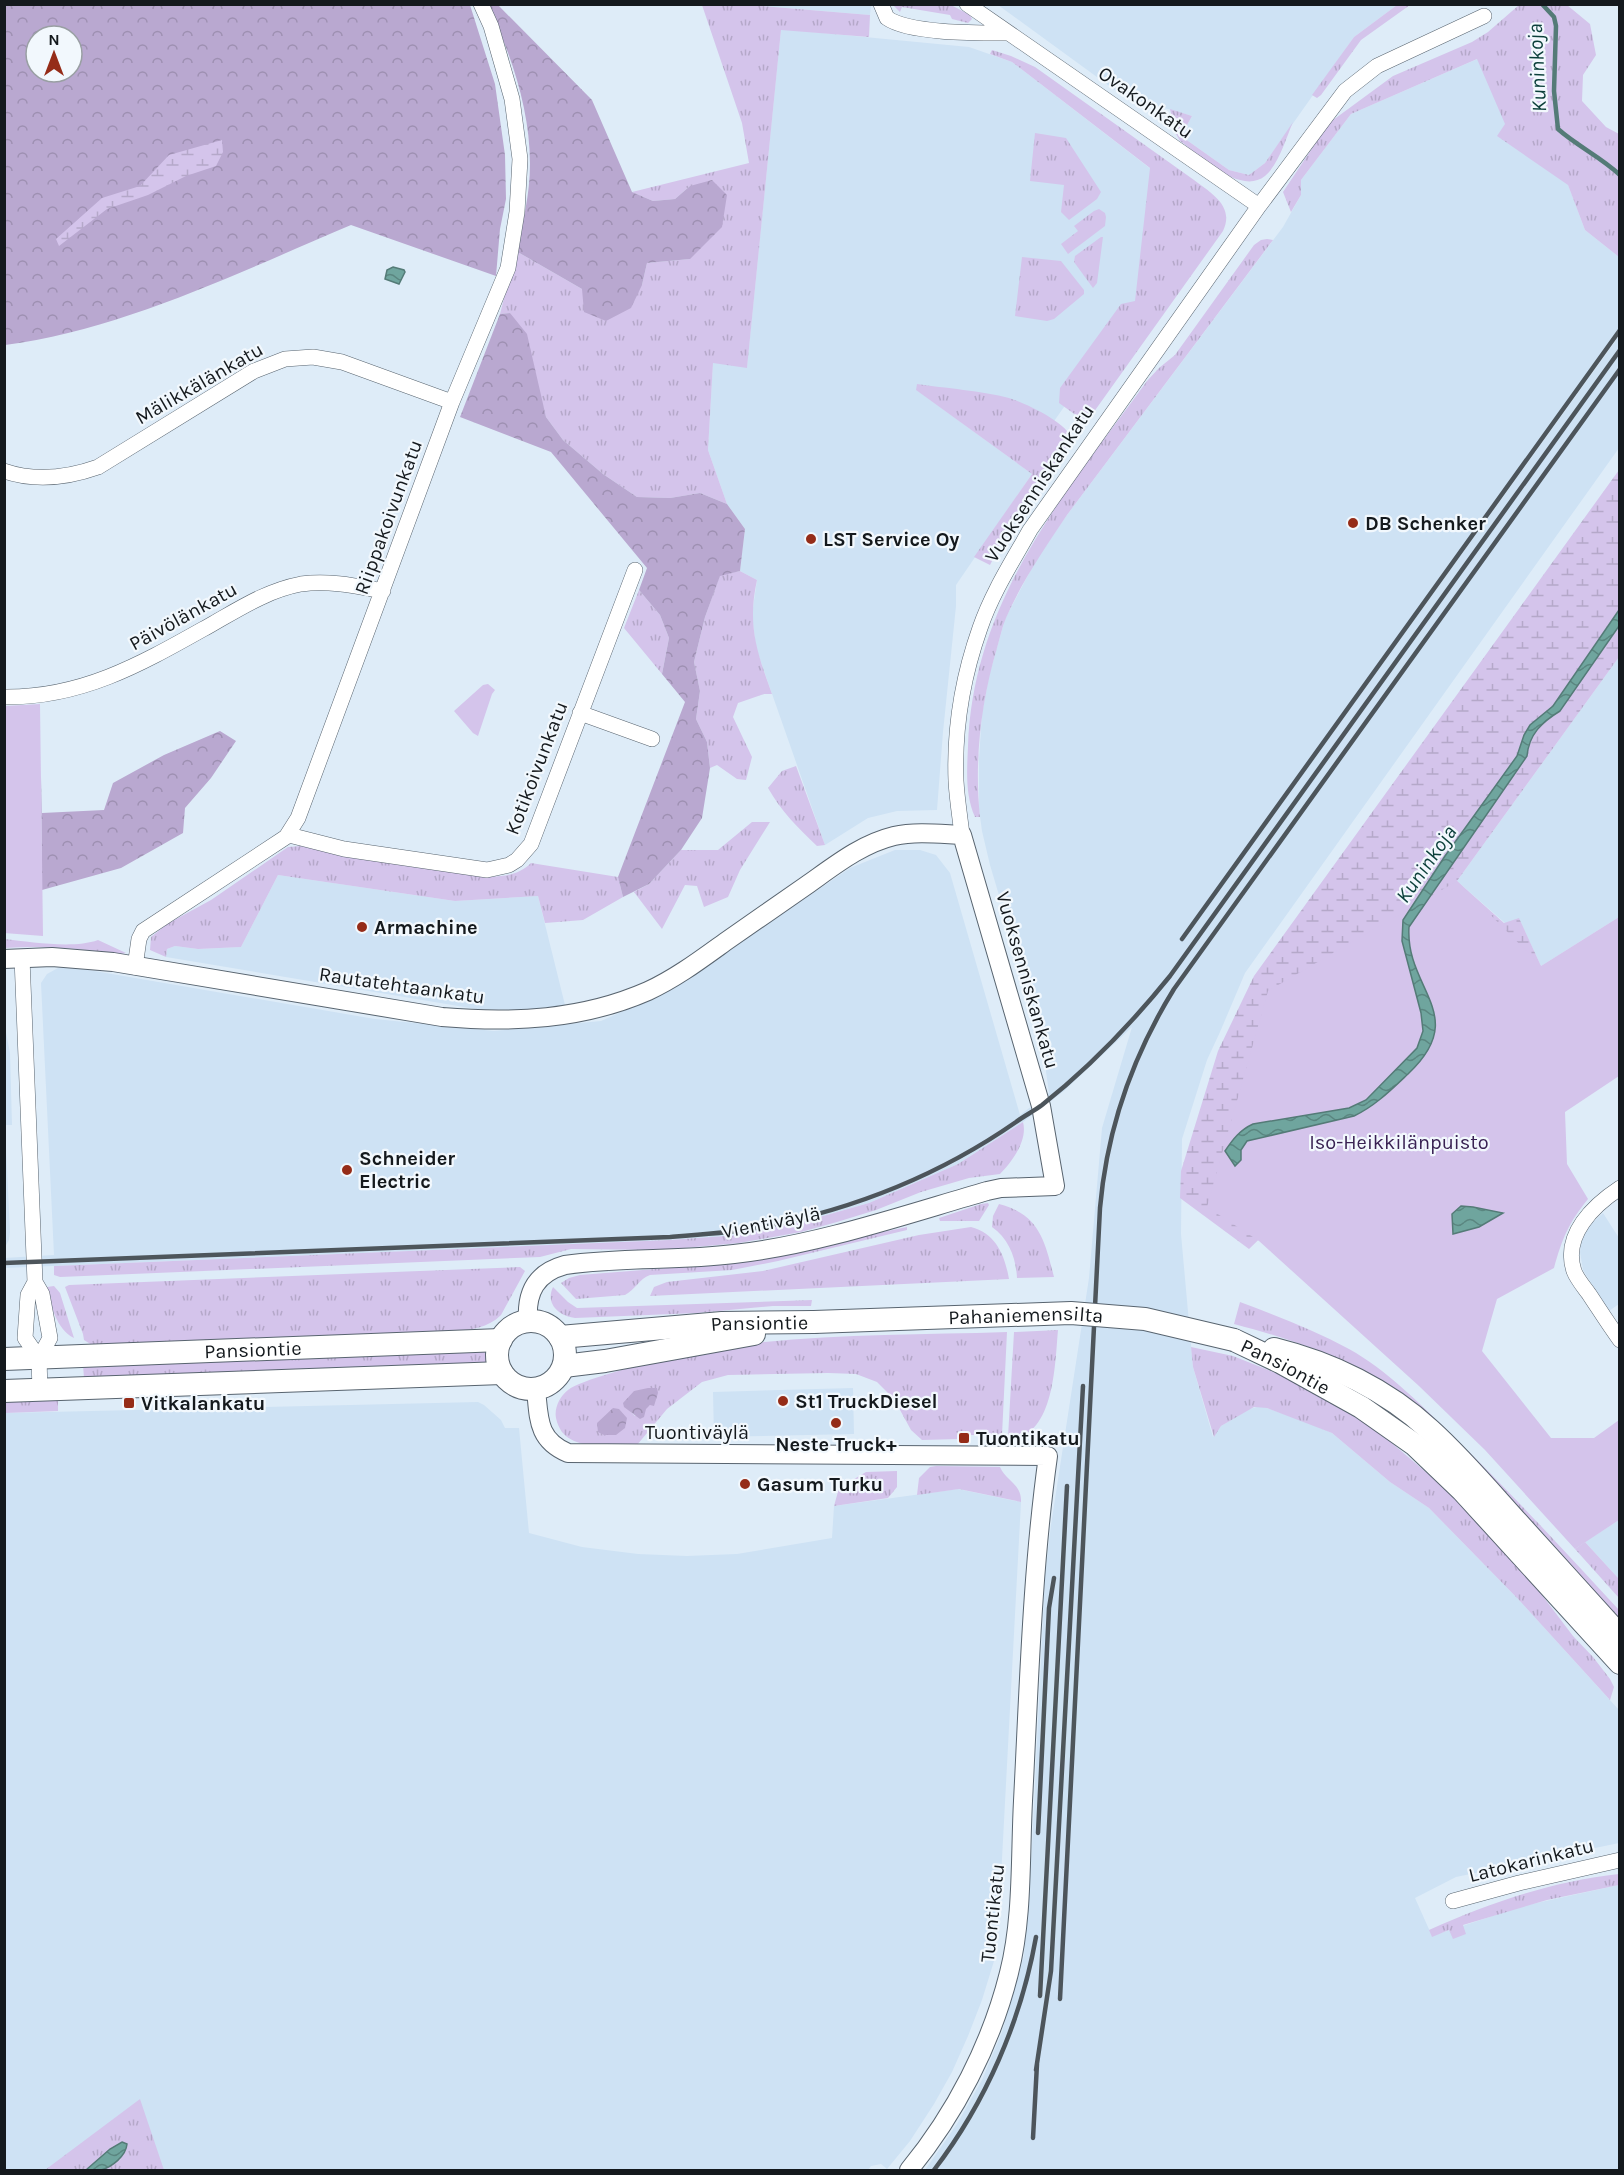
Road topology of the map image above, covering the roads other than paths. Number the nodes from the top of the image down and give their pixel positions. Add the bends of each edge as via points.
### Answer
1 (481, 4) edge
2 (881, 4) edge
3 (967, 4) edge
4 (1484, 16) dead end
5 (1009, 33) junction
6 (1259, 206) junction
7 (452, 402) junction
8 (4, 471) edge
9 (635, 570) dead end
10 (383, 591) junction
11 (4, 697) edge
12 (580, 713) junction
13 (652, 739) dead end
14 (289, 835) junction
15 (962, 835) junction
16 (13, 959) edge
17 (135, 966) junction
18 (1055, 1186) joint
19 (1620, 1188) edge
20 (35, 1282) junction
21 (528, 1321) junction
22 (814, 1322) junction
23 (560, 1337) junction
24 (501, 1340) junction
25 (1234, 1340) junction
26 (1620, 1340) edge
27 (39, 1358) junction
28 (4, 1359) edge
29 (564, 1366) junction
30 (502, 1373) junction
31 (536, 1389) junction
32 (4, 1391) edge
33 (40, 1391) junction
34 (1047, 1456) joint
35 (1620, 1636) edge
36 (1620, 1663) edge
37 (1620, 1860) edge
38 (1453, 1901) dead end
39 (909, 2170) edge

1 - 7 street, Riippakoivunkatu via 512,99 520,159 517,212 508,268
2 - 5 street via 887,18 902,26
3 - 5 street, Ovakonkatu
4 - 6 street, Vuoksenniskankatu via 1377,66 1346,91
5 - 6 street, Ovakonkatu
6 - 15 street, Vuoksenniskankatu via 1030,530 994,595 971,659 958,725 956,782
7 - 8 street, Mälikkälänkatu via 342,362 313,357 285,359 254,371 98,467 52,478
7 - 10 street, Riippakoivunkatu
9 - 12 street, Kotikoivunkatu
10 - 11 street, Päivölänkatu via 331,583 289,587 251,602 122,673 62,691
10 - 14 street, Riippakoivunkatu
12 - 13 street
12 - 14 street, Kotikoivunkatu via 531,844 524,855 509,865 472,869 344,849
14 - 17 street via 143,931
15 - 17 street, Rautatehtaankatu via 895,835 860,849 680,974 608,1007 566,1015 489,1021 442,1017
15 - 18 street, Vuoksenniskankatu via 1041,1106
16 - 17 street, Rautatehtaankatu via 80,959
16 - 20 street
18 - 21 street, Vientiväylä via 994,1190 747,1252 565,1265 549,1270 537,1282 528,1301
19 - 26 street via 1586,1215 1572,1254 1576,1275
20 - 27 street via 42,1294 50,1338
20 - 27 street via 28,1295 25,1338
21 - 23 main road via 547,1325
21 - 24 main road via 512,1327
22 - 23 main road, Pansiontie via 722,1323
22 - 25 main road, Pahaniemensilta, bridge via 1071,1313 1145,1319
22 - 29 main road, Pansiontie
23 - 29 main road
24 - 27 main road, Pansiontie
24 - 30 main road via 497,1356
25 - 35 main road, Pansiontie via 1334,1368 1407,1411 1474,1474
25 - 36 main road, Pansiontie via 1361,1407 1415,1445 1462,1490
27 - 28 main road, Pansiontie
27 - 33 street
29 - 31 main road via 553,1381
30 - 31 main road via 512,1384
30 - 33 main road, Pansiontie
31 - 34 street, Tuontiväylä via 543,1433 568,1453
32 - 33 main road, Pansiontie
34 - 39 street, Tuontikatu via 1035,1574 1018,1906 1011,1962 991,2029 973,2070 941,2126
37 - 38 street, Latokarinkatu

